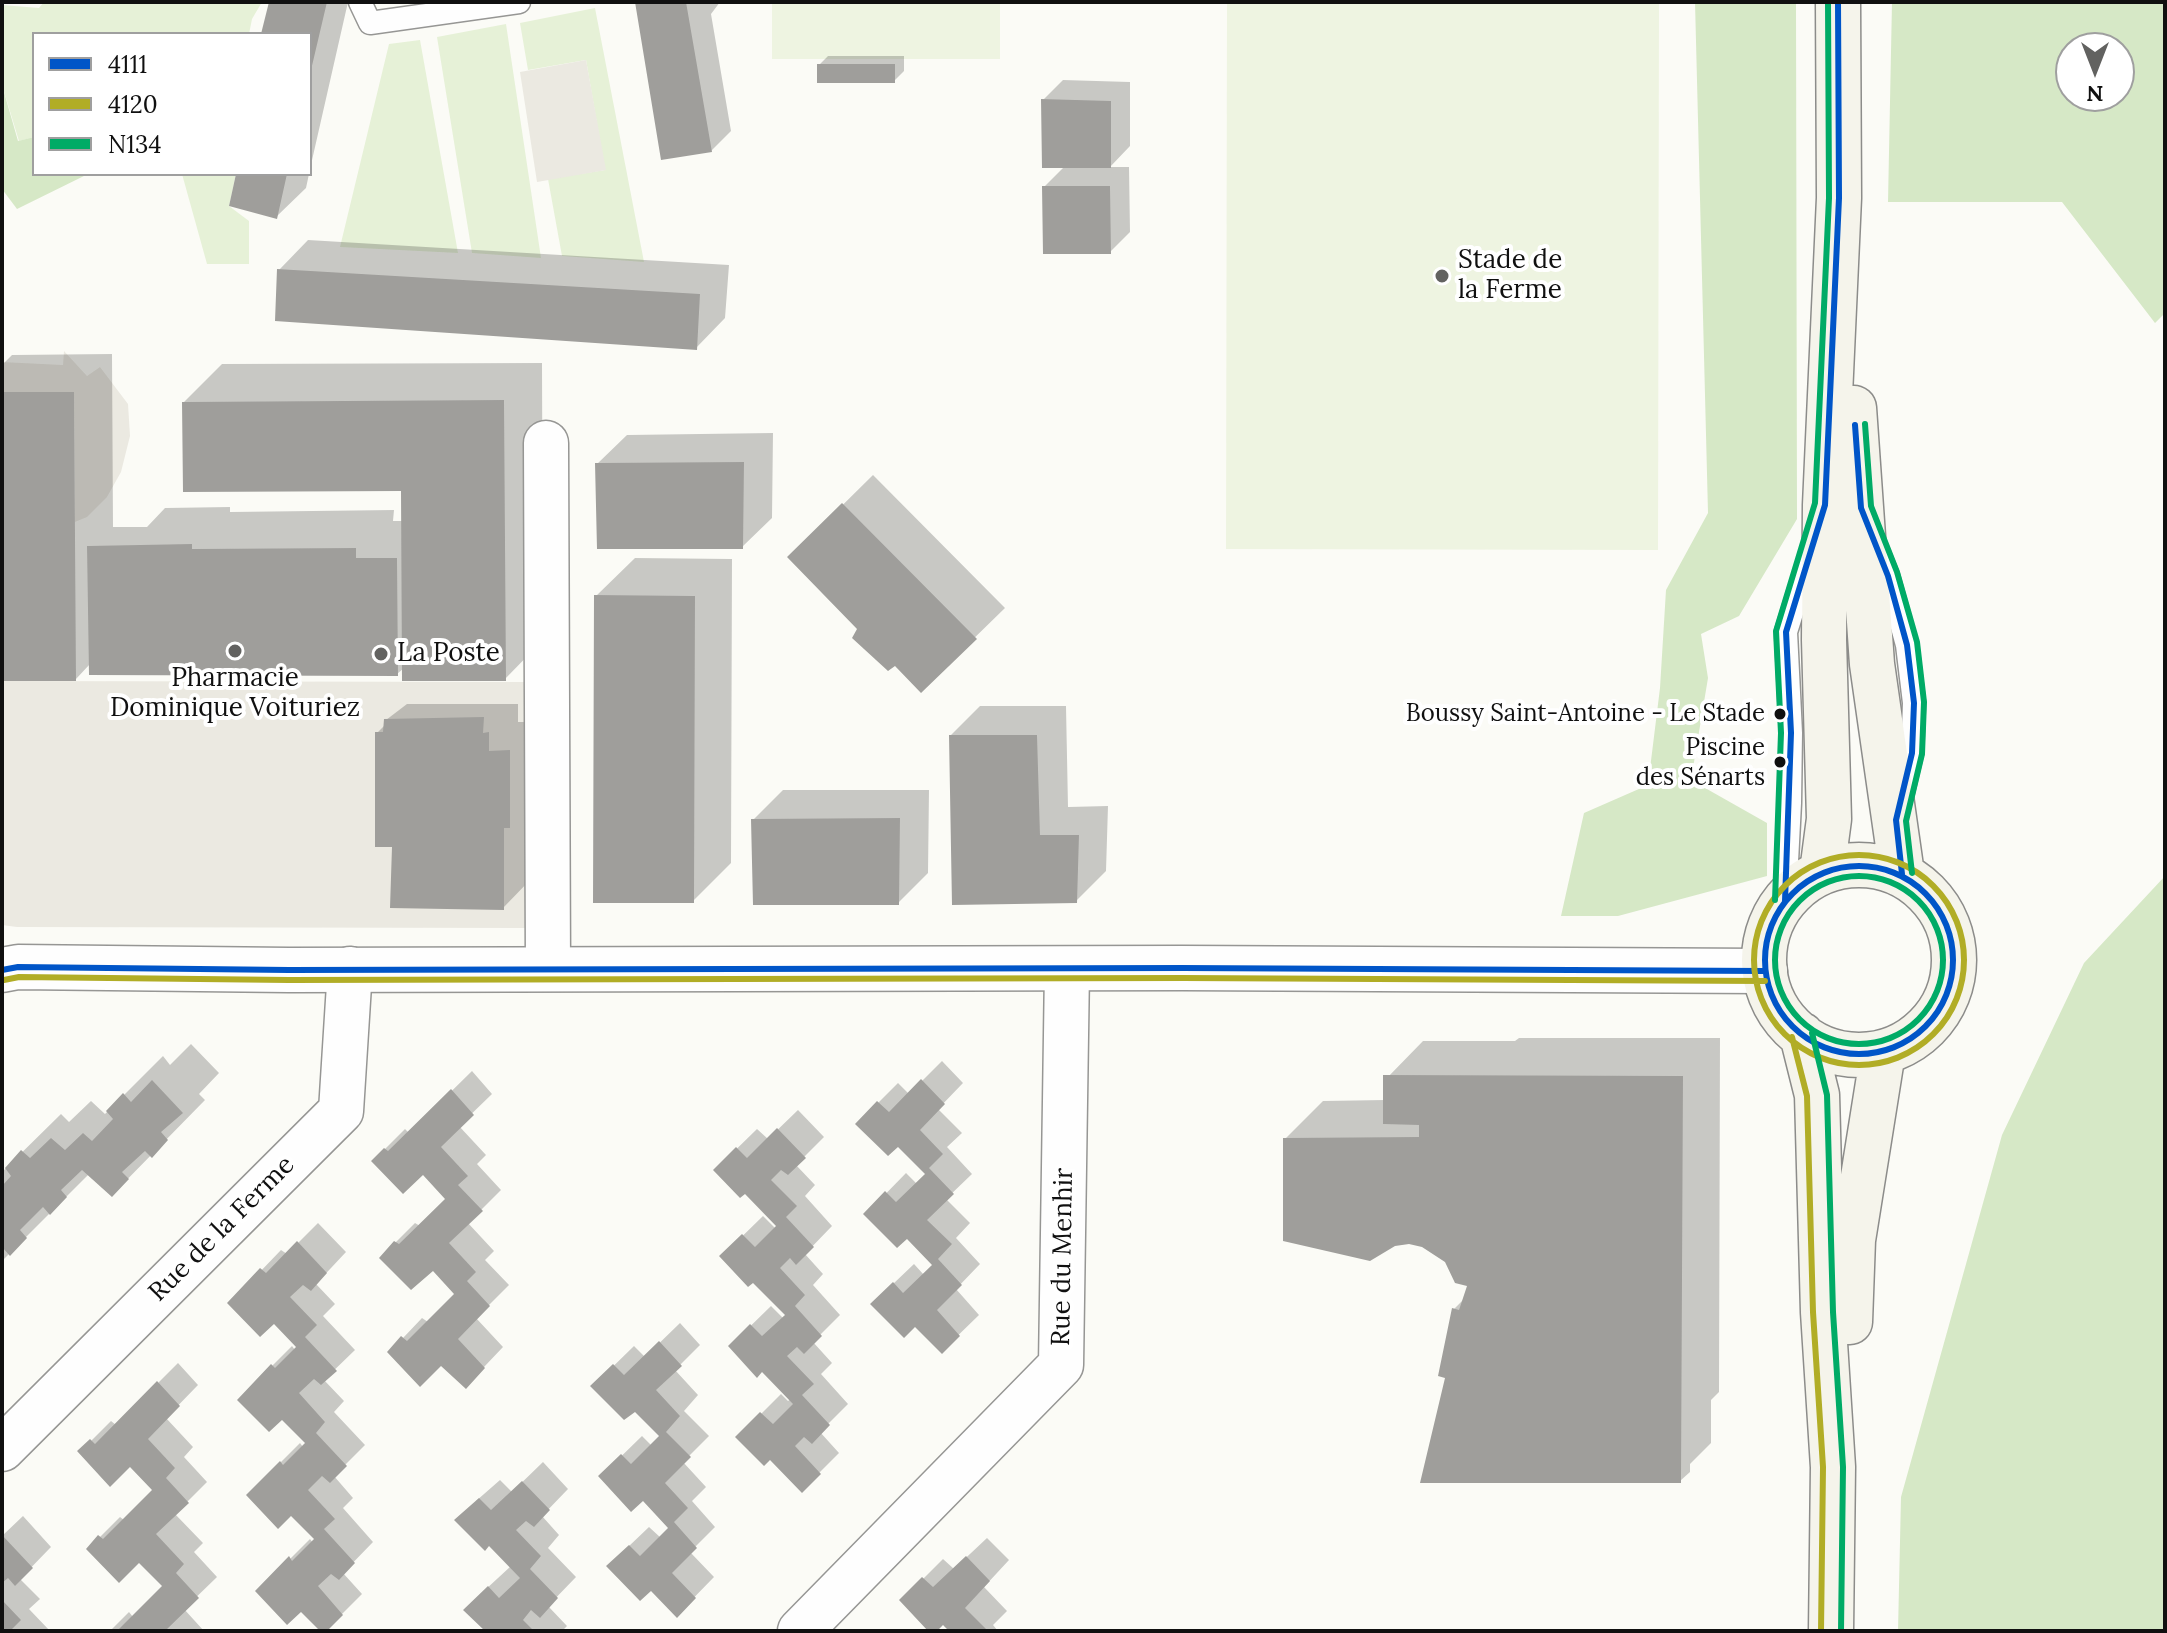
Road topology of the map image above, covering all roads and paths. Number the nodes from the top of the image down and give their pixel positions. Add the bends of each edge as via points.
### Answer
1 (360, 2) edge
2 (519, 2) edge
3 (1838, 2) edge
4 (546, 443) dead end
5 (1843, 507) junction
6 (1822, 872) junction
7 (1902, 874) junction
8 (1785, 901) junction
9 (548, 968) junction
10 (350, 969) junction
11 (1067, 969) junction
12 (2, 970) edge
13 (1765, 971) junction
14 (1802, 1035) junction
15 (1883, 1052) junction
16 (2, 1449) edge
17 (1833, 1467) junction
18 (800, 1631) edge
19 (1831, 1631) edge

1 - 2 lane via 370,23
3 - 5 main road
4 - 9 street
5 - 6 main road via 1824,640 1829,819
5 - 7 main road
5 - 8 lane via 1786,632 1791,733
6 - 7 main road via 1862,865
6 - 8 main road
7 - 15 main road via 1927,893 1945,919 1954,949 1952,981 1925,1029
8 - 13 main road via 1772,920
9 - 10 street
9 - 11 street
10 - 12 street
10 - 16 street, Rue de la Ferme via 341,1111
11 - 13 street
11 - 18 street, Rue du Menhir via 1061,1365
13 - 14 main road via 1783,1016
14 - 15 main road via 1827,1049 1855,1055
14 - 17 main road via 1817,1095
15 - 17 main road via 1853,1240 1849,1333
17 - 19 main road

